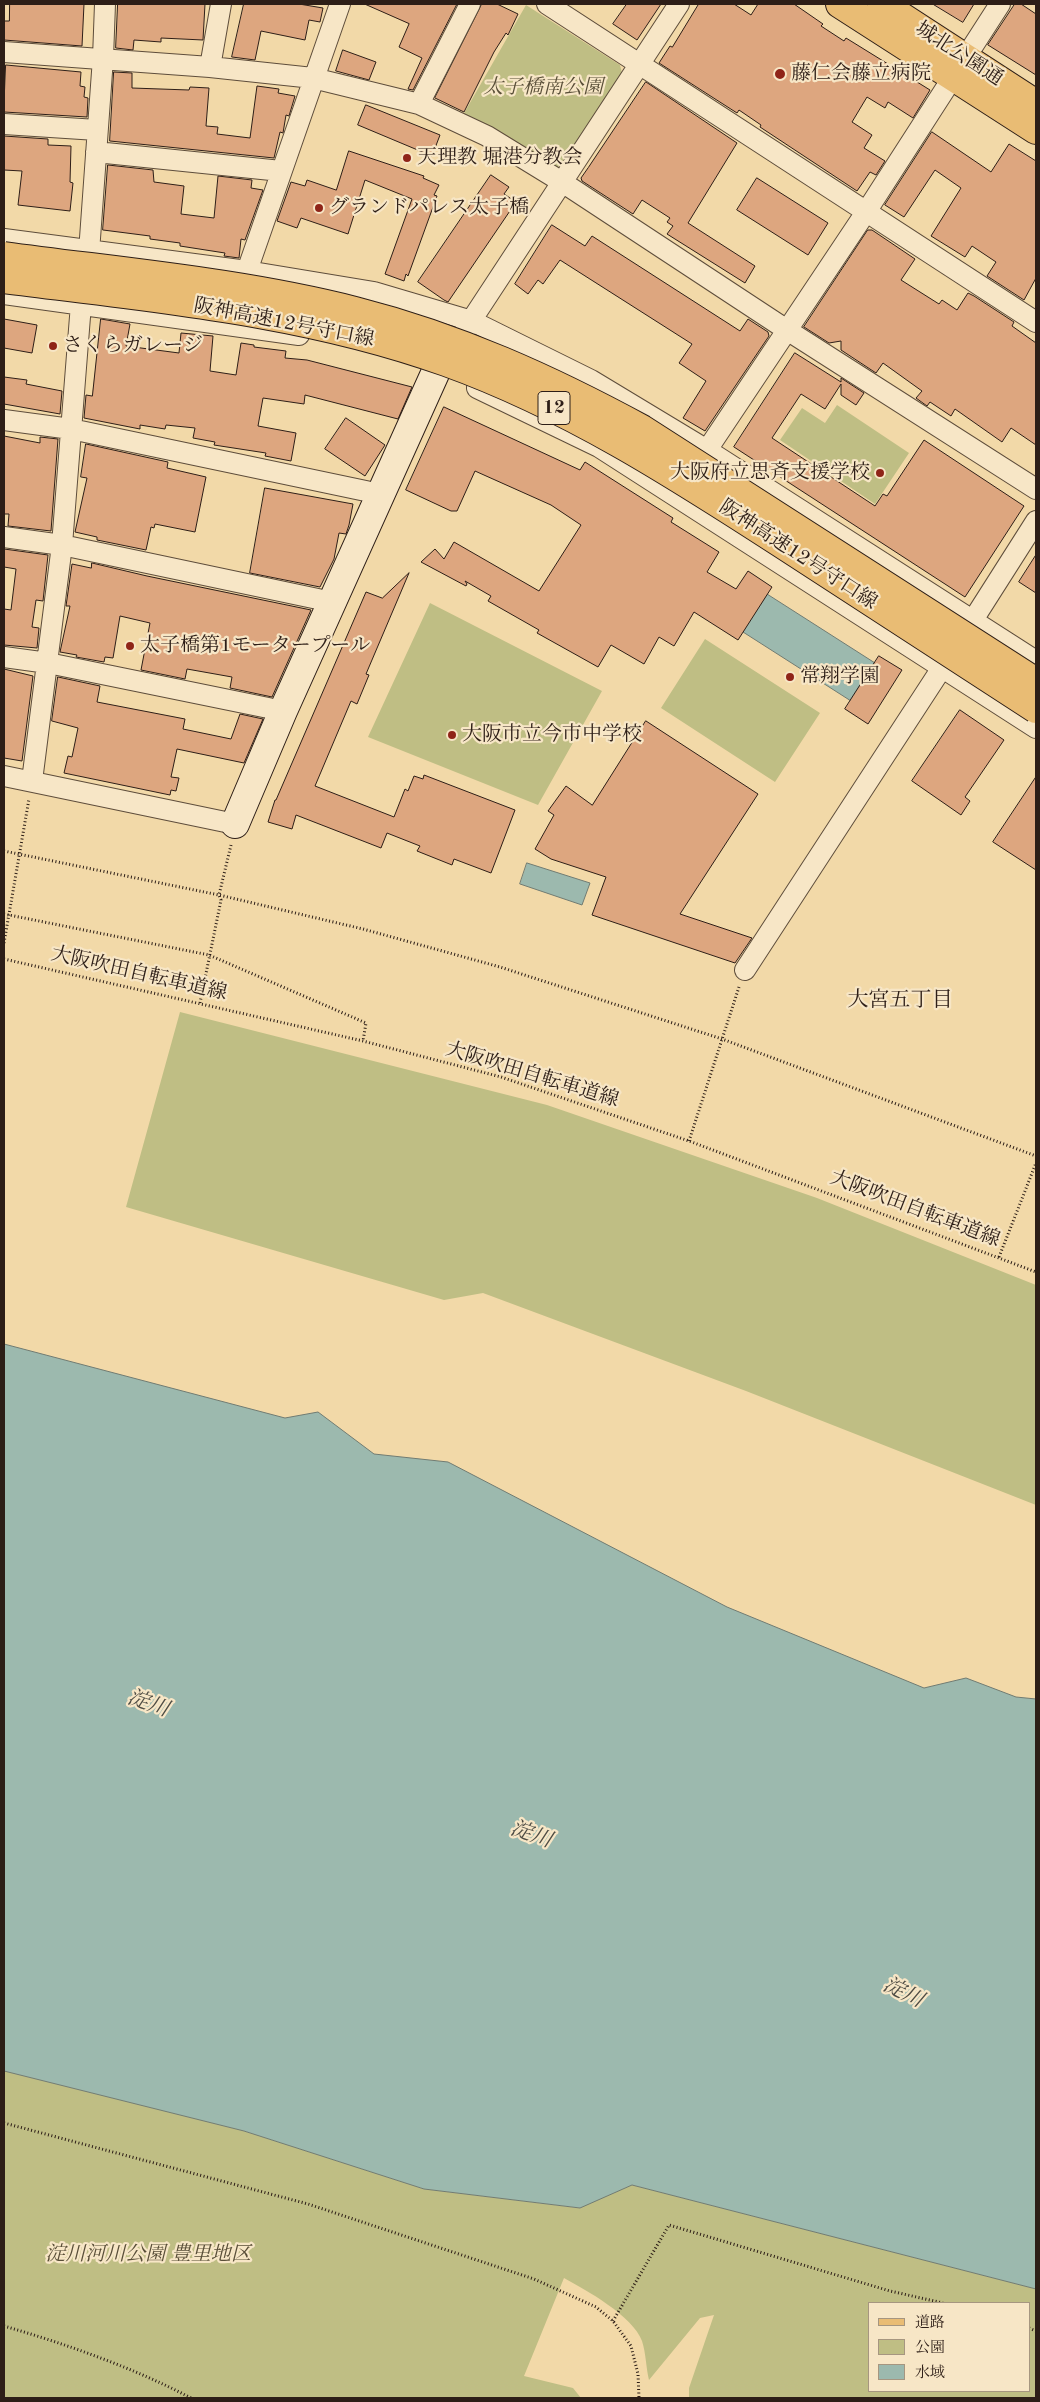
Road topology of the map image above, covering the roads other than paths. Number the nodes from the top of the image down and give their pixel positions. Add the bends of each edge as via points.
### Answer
1 (105, 4) edge
2 (221, 4) edge
3 (340, 4) edge
4 (470, 4) edge
5 (548, 4) edge
6 (679, 4) edge
7 (840, 4) edge
8 (882, 4) edge
9 (1000, 4) edge
10 (4, 52) edge
11 (103, 58) junction
12 (640, 65) junction
13 (210, 67) junction
14 (954, 75) junction
15 (313, 78) junction
16 (419, 104) junction
17 (1036, 104) edge
18 (4, 124) edge
19 (97, 130) junction
20 (1036, 130) edge
21 (96, 152) junction
22 (281, 171) junction
23 (562, 182) junction
24 (866, 212) junction
25 (4, 239) edge
26 (89, 252) junction
27 (4, 256) edge
28 (247, 271) junction
29 (4, 279) edge
30 (4, 294) edge
31 (82, 304) junction
32 (472, 321) junction
33 (1036, 322) edge
34 (787, 330) junction
35 (438, 369) junction
36 (4, 420) edge
37 (71, 428) junction
38 (707, 450) junction
39 (1036, 489) edge
40 (380, 494) junction
41 (1036, 521) edge
42 (4, 538) edge
43 (62, 545) junction
44 (332, 602) junction
45 (972, 620) junction
46 (4, 657) edge
47 (1036, 661) edge
48 (48, 663) junction
49 (942, 668) junction
50 (1036, 682) edge
51 (1036, 709) edge
52 (283, 710) junction
53 (1036, 728) edge
54 (4, 776) edge
55 (32, 781) junction
56 (235, 824) joint
57 (745, 970) road end

1 - 11 street
2 - 13 street
3 - 15 street
4 - 16 street
5 - 12 street
6 - 12 street
7 - 14 main road, 城北公園通
8 - 14 main road, 城北公園通
9 - 14 street
10 - 11 street
11 - 13 street
11 - 19 street
12 - 23 street
12 - 24 street
13 - 15 street
14 - 17 main road, 城北公園通
14 - 20 main road, 城北公園通
14 - 24 street
15 - 16 street
15 - 22 street
16 - 23 street via 487,136
18 - 19 street
19 - 21 street
21 - 22 street
21 - 26 street
22 - 28 street
23 - 32 street
23 - 34 street
24 - 33 street
24 - 34 street
25 - 26 street
26 - 28 street
26 - 31 street
27 - 50 main road, 阪神高速12号守口線, bridge via 310,301 398,323 503,360 642,429
28 - 32 street via 374,292
29 - 51 main road, 阪神高速12号守口線 / 12, bridge via 300,322 392,344 495,381 630,448
30 - 31 street
31 - 35 street via 344,342
31 - 37 street
32 - 35 street
32 - 38 street via 591,380
34 - 38 street
34 - 39 street
35 - 40 street
35 - 49 street via 599,447
36 - 37 street
37 - 40 street
37 - 43 street
38 - 45 street
40 - 44 street
41 - 45 street
42 - 43 street
43 - 44 street
43 - 48 street
44 - 52 street
45 - 47 street
45 - 49 street
46 - 48 street
48 - 52 street
48 - 55 street
49 - 53 street
49 - 57 street
52 - 56 street
54 - 55 street
55 - 56 street

